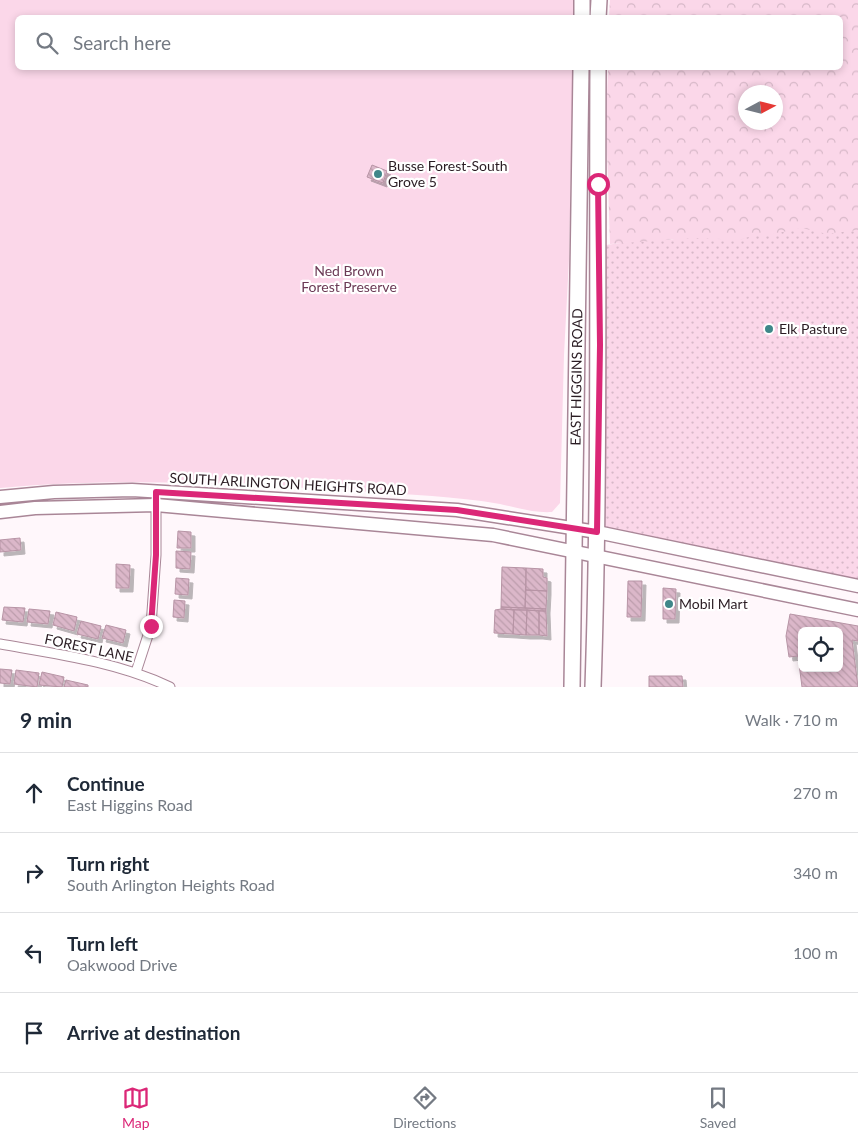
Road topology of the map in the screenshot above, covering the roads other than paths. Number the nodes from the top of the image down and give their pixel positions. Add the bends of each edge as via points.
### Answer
1 (582, 0) edge
2 (598, 0) edge
3 (582, 15) edge
4 (598, 15) edge
5 (581, 70) edge
6 (598, 70) edge
7 (156, 492) junction
8 (0, 497) edge
9 (156, 505) junction
10 (0, 512) edge
11 (573, 528) junction
12 (597, 532) junction
13 (573, 550) junction
14 (597, 555) junction
15 (858, 586) edge
16 (858, 610) edge
17 (0, 644) edge
18 (136, 672) junction
19 (170, 687) edge
20 (572, 687) edge
21 (593, 687) edge

1 - 3 main road
2 - 4 main road
5 - 11 main road, EAST HIGGINS ROAD
6 - 12 main road, EAST HIGGINS ROAD via 600,345
7 - 8 main road, SOUTH ARLINGTON HEIGHTS ROAD via 84,490
7 - 9 street
7 - 11 main road, SOUTH ARLINGTON HEIGHTS ROAD via 426,507
9 - 10 main road, SOUTH ARLINGTON HEIGHTS ROAD
9 - 13 main road, SOUTH ARLINGTON HEIGHTS ROAD via 478,534
9 - 18 street via 151,626
11 - 12 main road, SOUTH ARLINGTON HEIGHTS ROAD
11 - 13 main road, EAST HIGGINS ROAD
12 - 14 main road, EAST HIGGINS ROAD
12 - 15 main road, SOUTH ARLINGTON HEIGHTS ROAD
13 - 14 main road, SOUTH ARLINGTON HEIGHTS ROAD
13 - 20 main road, EAST HIGGINS ROAD
14 - 16 main road, SOUTH ARLINGTON HEIGHTS ROAD
14 - 21 main road, EAST HIGGINS ROAD
17 - 18 street, FOREST LANE
18 - 19 street, FOREST LANE

